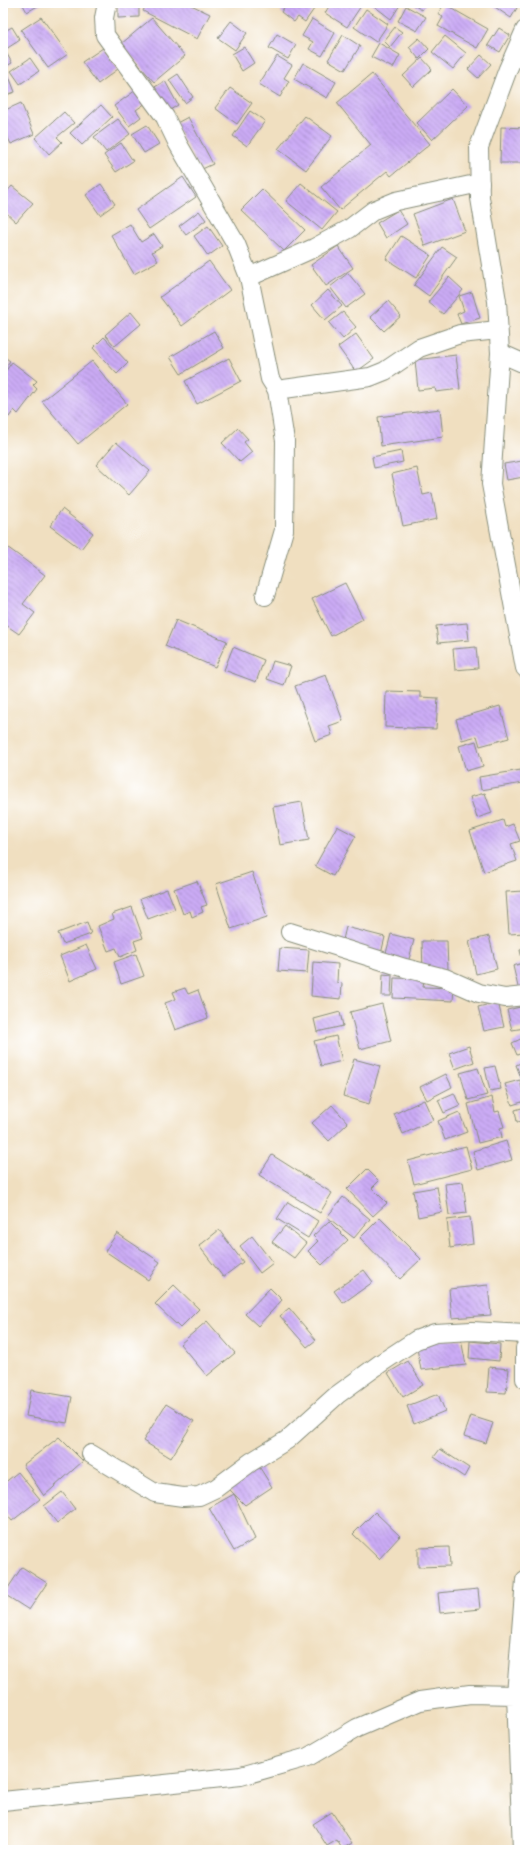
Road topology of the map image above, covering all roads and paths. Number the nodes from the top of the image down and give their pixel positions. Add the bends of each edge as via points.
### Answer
1 (107, 3) edge
2 (525, 30) edge
3 (480, 183) junction
4 (250, 277) junction
5 (498, 330) junction
6 (500, 353) junction
7 (525, 364) edge
8 (277, 390) junction
9 (265, 596) dead end
10 (525, 668) edge
11 (290, 932) dead end
12 (525, 996) edge
13 (525, 1334) edge
14 (525, 1348) edge
15 (525, 1379) edge
16 (91, 1454) dead end
17 (525, 1580) edge
18 (516, 1695) junction
19 (3, 1801) edge
20 (522, 1850) edge

1 - 4 street via 104,18 105,35 165,117 236,244
2 - 3 street via 479,147
3 - 4 street via 396,201 374,210 349,229 314,248
3 - 5 street via 480,198 497,301
4 - 8 street via 270,379
5 - 6 street
5 - 8 street via 460,334 419,348 385,371 370,377
6 - 7 street
6 - 10 street via 491,484
8 - 9 street via 285,441 284,530
11 - 12 street via 445,978 479,992 505,998
13 - 16 street via 472,1331 435,1333 416,1340 337,1395 287,1440 216,1488 199,1496 183,1497 155,1493
14 - 15 street
17 - 18 street
18 - 19 street via 470,1694 420,1701 357,1728 308,1757 241,1776
18 - 20 street

